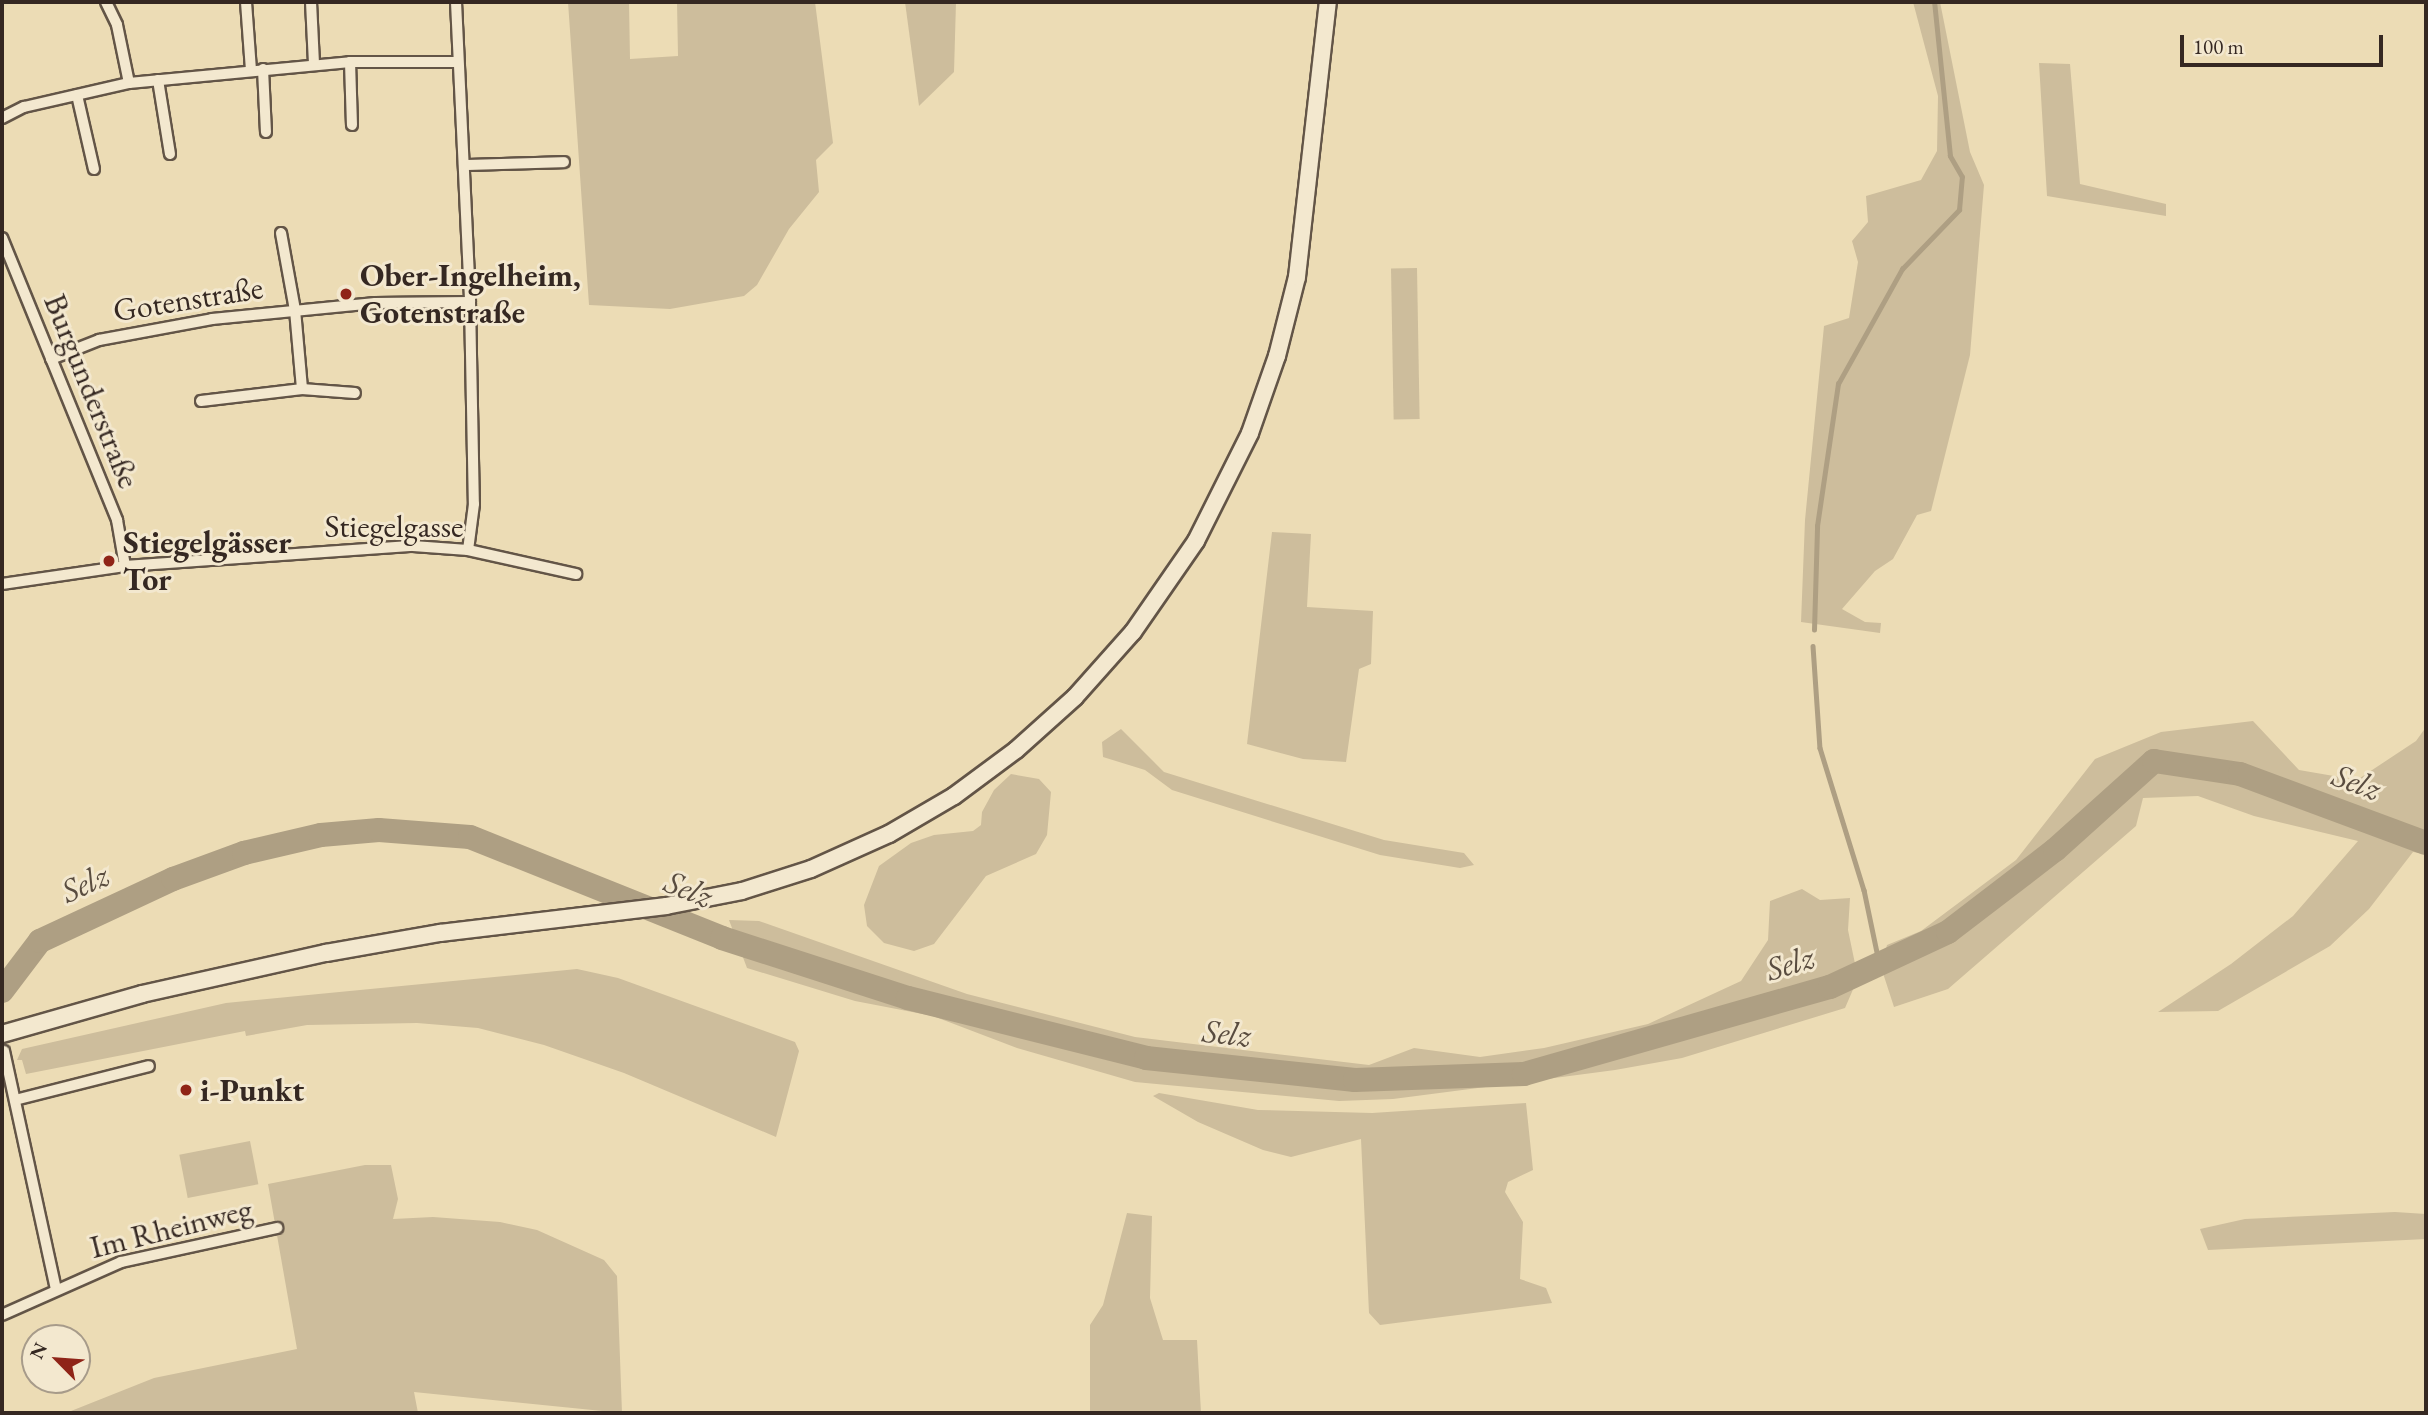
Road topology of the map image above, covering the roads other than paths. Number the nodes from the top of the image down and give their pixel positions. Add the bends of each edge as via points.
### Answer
1 (106, 2) edge
2 (246, 2) edge
3 (311, 2) edge
4 (456, 2) edge
5 (1328, 2) edge
6 (350, 62) junction
7 (457, 62) junction
8 (314, 64) junction
9 (251, 69) junction
10 (263, 69) junction
11 (158, 80) junction
12 (129, 83) junction
13 (77, 95) junction
14 (2, 118) edge
15 (352, 125) dead end
16 (266, 132) dead end
17 (170, 154) dead end
18 (564, 162) dead end
19 (464, 165) junction
20 (94, 169) dead end
21 (281, 233) dead end
22 (2, 238) edge
23 (470, 302) junction
24 (295, 310) junction
25 (51, 359) junction
26 (302, 389) junction
27 (355, 393) dead end
28 (201, 401) dead end
29 (468, 550) junction
30 (125, 566) junction
31 (576, 574) dead end
32 (2, 584) edge
33 (2, 1034) edge
34 (4, 1051) dead end
35 (149, 1066) dead end
36 (15, 1100) junction
37 (277, 1228) dead end
38 (56, 1289) junction
39 (2, 1315) edge

1 - 12 street via 117,25
2 - 9 street
3 - 8 street
4 - 7 street
5 - 33 main road via 1297,277 1277,356 1250,433 1179,568 1105,665 1043,727 954,796 888,834 811,869 742,891 666,906 428,935 254,968
6 - 7 street
6 - 8 street
6 - 15 street
7 - 19 street
8 - 10 street
9 - 10 street
9 - 11 street
10 - 16 street
11 - 12 street
11 - 17 street
12 - 13 street
13 - 14 street via 24,107
13 - 20 street
18 - 19 street
19 - 23 street
21 - 24 street, Gotenstraße
22 - 25 street, Burgunderstraße
23 - 24 street, Gotenstraße
23 - 29 street via 474,504
24 - 25 street, Gotenstraße via 99,340
24 - 26 street, Gotenstraße
25 - 30 street, Burgunderstraße via 117,520
26 - 27 street
26 - 28 street
29 - 30 street, Stiegelgasse via 413,546
29 - 31 street, Stiegelgasse
30 - 32 street, Stiegelgasse
34 - 36 street
35 - 36 street
36 - 38 street
37 - 38 street, Im Rheinweg via 121,1262
38 - 39 street, Im Rheinweg

